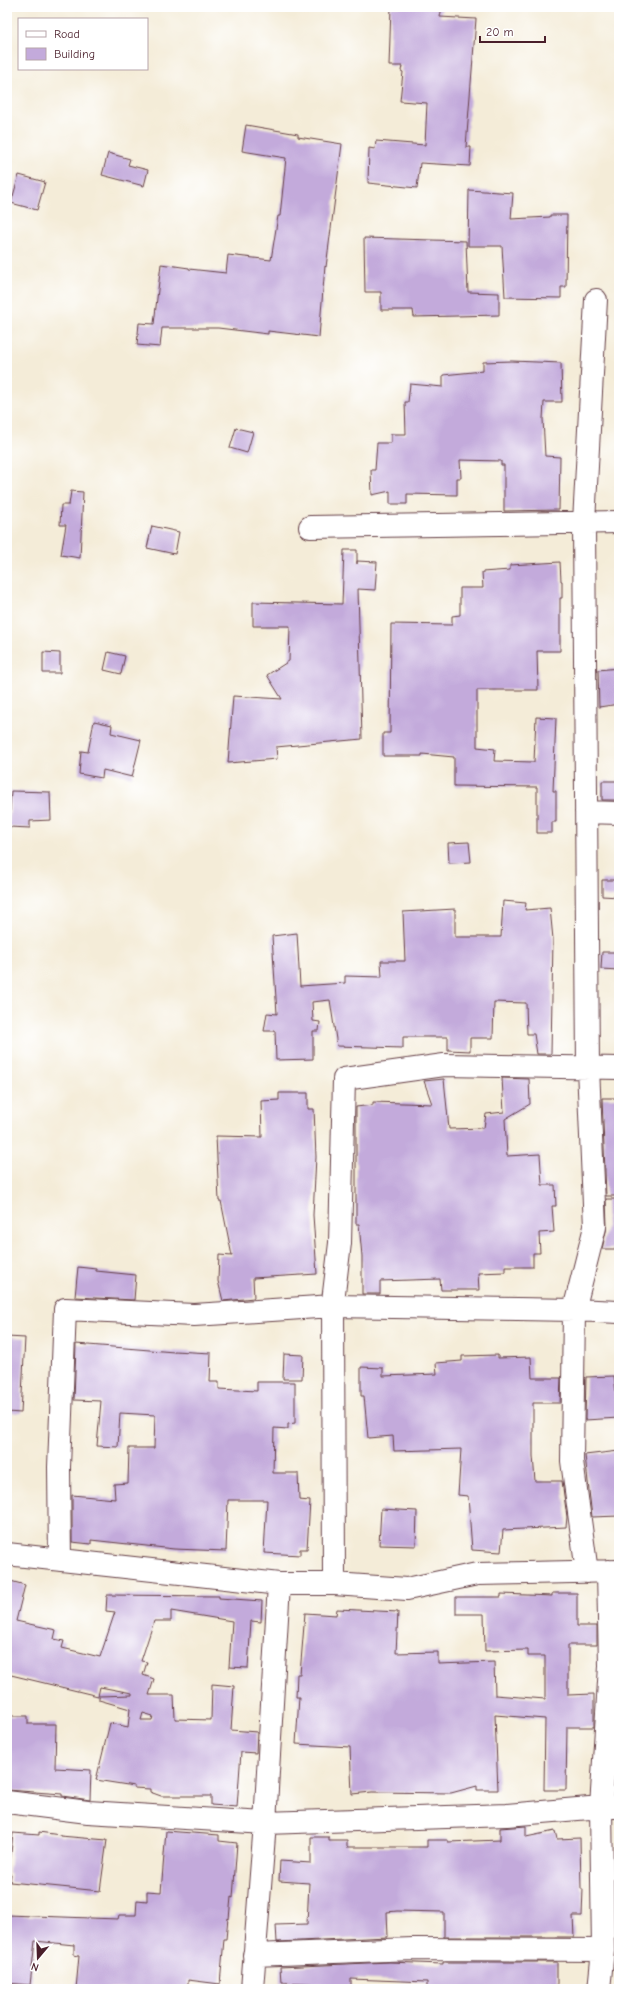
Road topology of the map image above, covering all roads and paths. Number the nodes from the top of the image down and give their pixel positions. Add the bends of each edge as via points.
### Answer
1 (596, 300) dead end
2 (584, 522) junction
3 (619, 522) edge
4 (310, 527) dead end
5 (586, 812) junction
6 (619, 813) edge
7 (588, 1068) junction
8 (619, 1068) edge
9 (333, 1306) junction
10 (574, 1310) junction
11 (619, 1312) edge
12 (7, 1554) edge
13 (60, 1560) junction
14 (604, 1571) edge
15 (279, 1584) junction
16 (334, 1584) junction
17 (7, 1802) edge
18 (610, 1807) edge
19 (265, 1823) junction
20 (603, 1950) junction
21 (254, 1955) junction
22 (252, 1989) edge
23 (599, 1989) edge

1 - 2 street
2 - 3 street
2 - 4 street
2 - 5 street
5 - 6 street
5 - 7 street
7 - 8 street
7 - 9 street via 444,1065 344,1079 340,1243
7 - 10 street via 595,1226
9 - 10 street
9 - 13 street via 194,1315 65,1309 59,1467
9 - 16 street
10 - 11 street
10 - 14 street via 572,1461
12 - 13 street
13 - 15 street
14 - 16 street via 477,1574 407,1590
14 - 18 street via 610,1666
15 - 16 street
15 - 19 street
17 - 19 street via 88,1812
18 - 19 street via 507,1815
18 - 20 street
19 - 21 street
20 - 21 street via 413,1949
20 - 23 street
21 - 22 street

